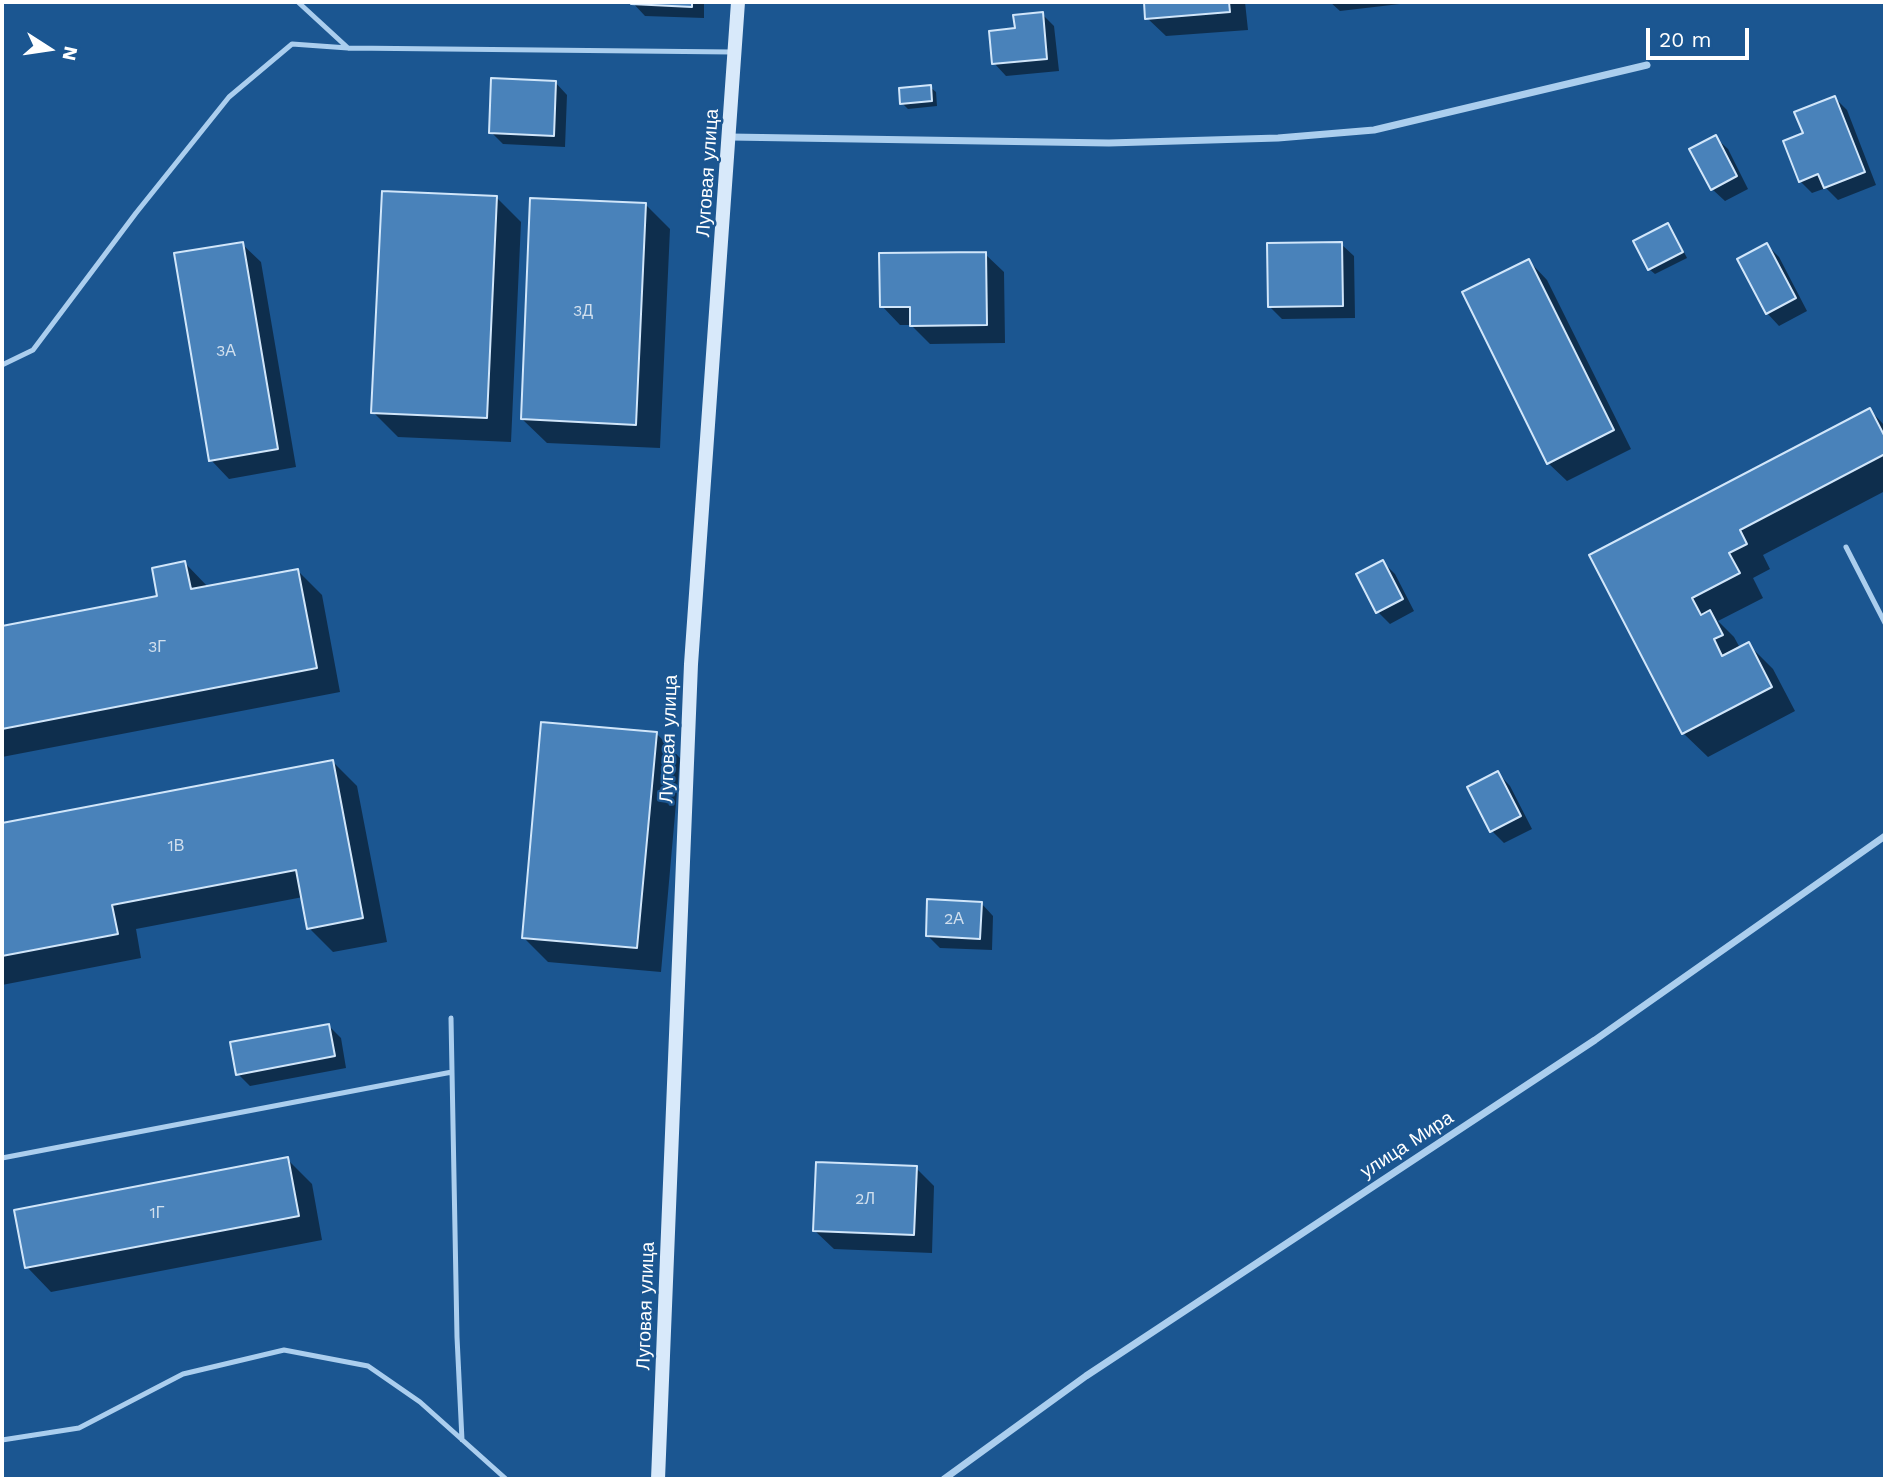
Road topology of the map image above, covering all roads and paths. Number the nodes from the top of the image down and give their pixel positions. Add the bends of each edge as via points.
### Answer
1 (298, 2) edge
2 (738, 2) edge
3 (348, 48) junction
4 (736, 52) junction
5 (1647, 65) dead end
6 (730, 137) junction
7 (2, 365) edge
8 (1846, 547) dead end
9 (1885, 623) edge
10 (1885, 836) edge
11 (451, 1018) dead end
12 (452, 1072) junction
13 (2, 1158) edge
14 (2, 1440) edge
15 (462, 1440) junction
16 (506, 1479) edge
17 (658, 1479) edge
18 (944, 1479) edge

1 - 3 lane
2 - 4 street, Луговая улица
3 - 4 lane
3 - 7 lane via 292,44 229,97 33,350
4 - 6 street, Луговая улица
5 - 6 street via 1374,130 1110,143
6 - 17 street, Луговая улица via 691,664
8 - 9 lane
10 - 18 street, улица Мира via 1595,1040 1086,1376
11 - 12 lane
12 - 13 lane
12 - 15 lane
14 - 15 lane via 79,1428 183,1374 284,1350 368,1366 421,1402
15 - 16 lane

